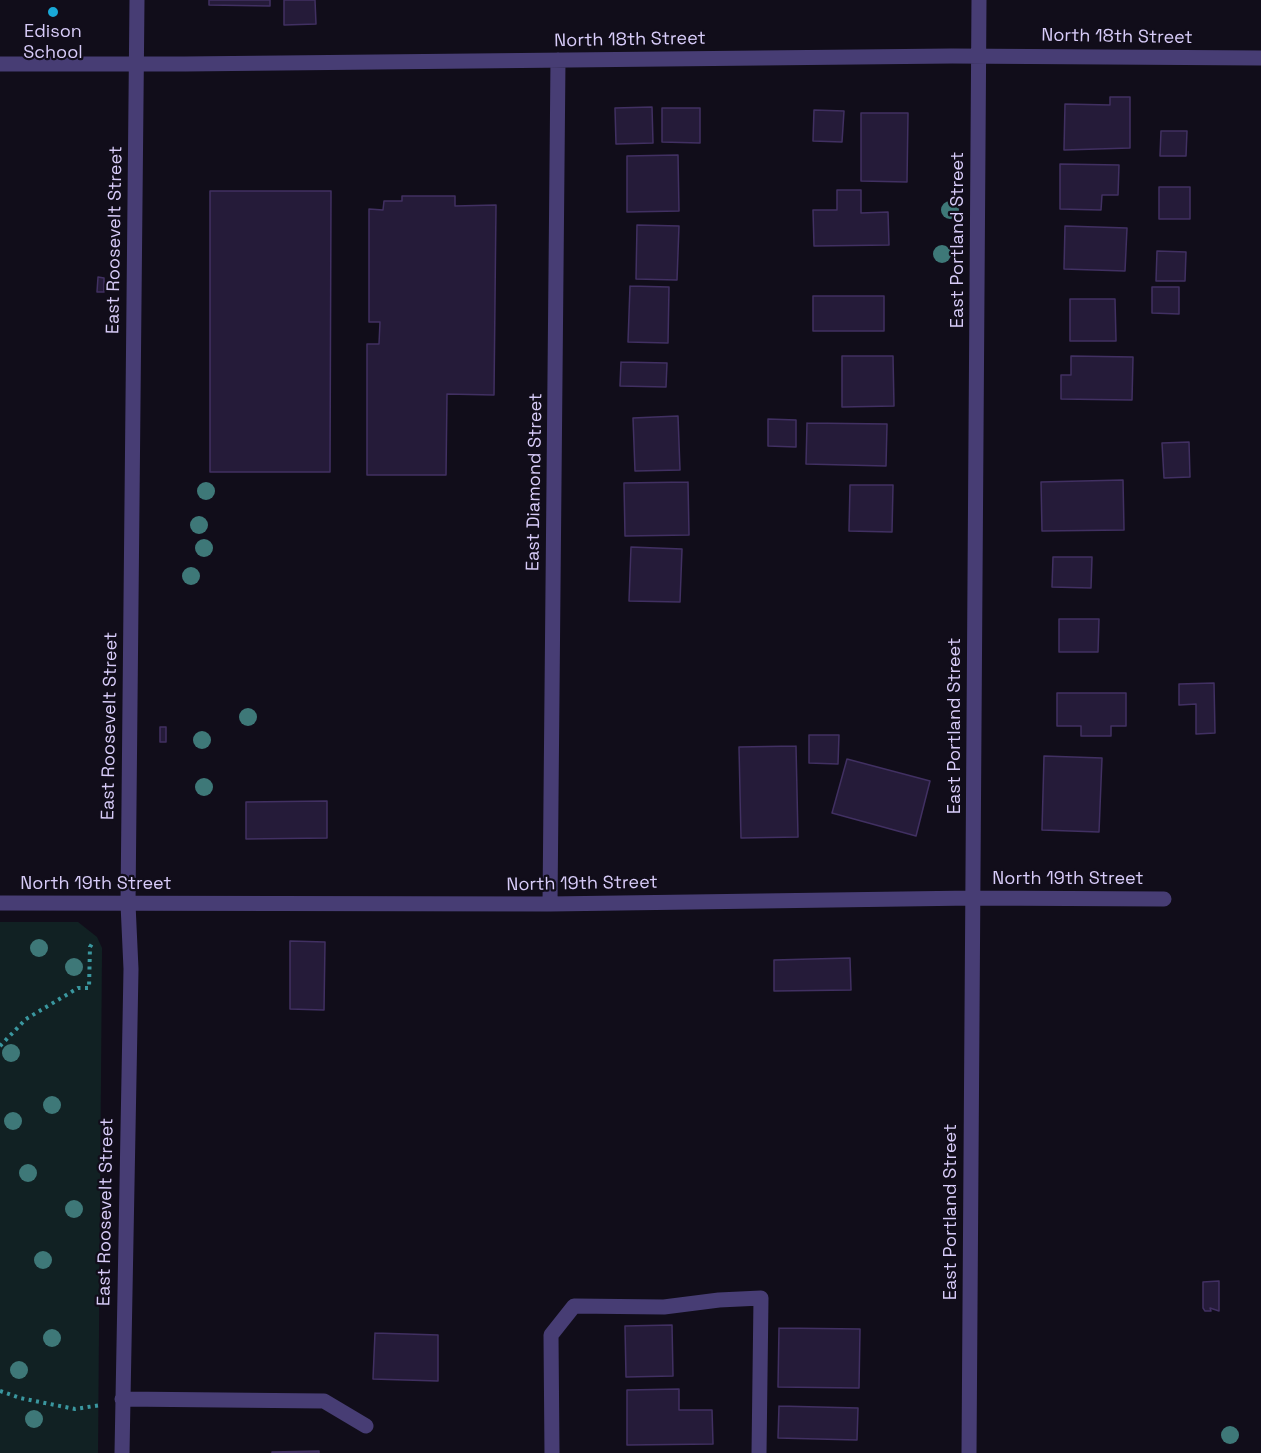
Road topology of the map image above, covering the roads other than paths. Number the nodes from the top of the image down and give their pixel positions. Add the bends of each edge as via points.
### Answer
1 (137, 0) edge
2 (979, 0) edge
3 (979, 56) junction
4 (1261, 58) edge
5 (558, 60) junction
6 (0, 64) edge
7 (136, 65) junction
8 (973, 898) junction
9 (1164, 899) dead end
10 (0, 903) edge
11 (128, 904) junction
12 (550, 904) junction
13 (122, 1399) junction
14 (366, 1426) dead end
15 (122, 1453) edge
16 (552, 1453) edge
17 (759, 1453) edge
18 (969, 1453) edge

1 - 7 street, East Roosevelt Street
2 - 3 street, East Portland Street
3 - 4 street, North 18th Street
3 - 5 street, North 18th Street
3 - 8 street, East Portland Street
5 - 7 street, North 18th Street
5 - 12 street, East Diamond Street
6 - 7 street, North 18th Street
7 - 11 street, East Roosevelt Street
8 - 9 street, North 19th Street
8 - 12 street, North 19th Street
8 - 18 street, East Portland Street
10 - 11 street, North 19th Street
11 - 12 street, North 19th Street
11 - 13 street, East Roosevelt Street via 131,969
13 - 14 street via 324,1401
13 - 15 street, East Roosevelt Street
16 - 17 street via 551,1335 574,1306 664,1307 761,1298

